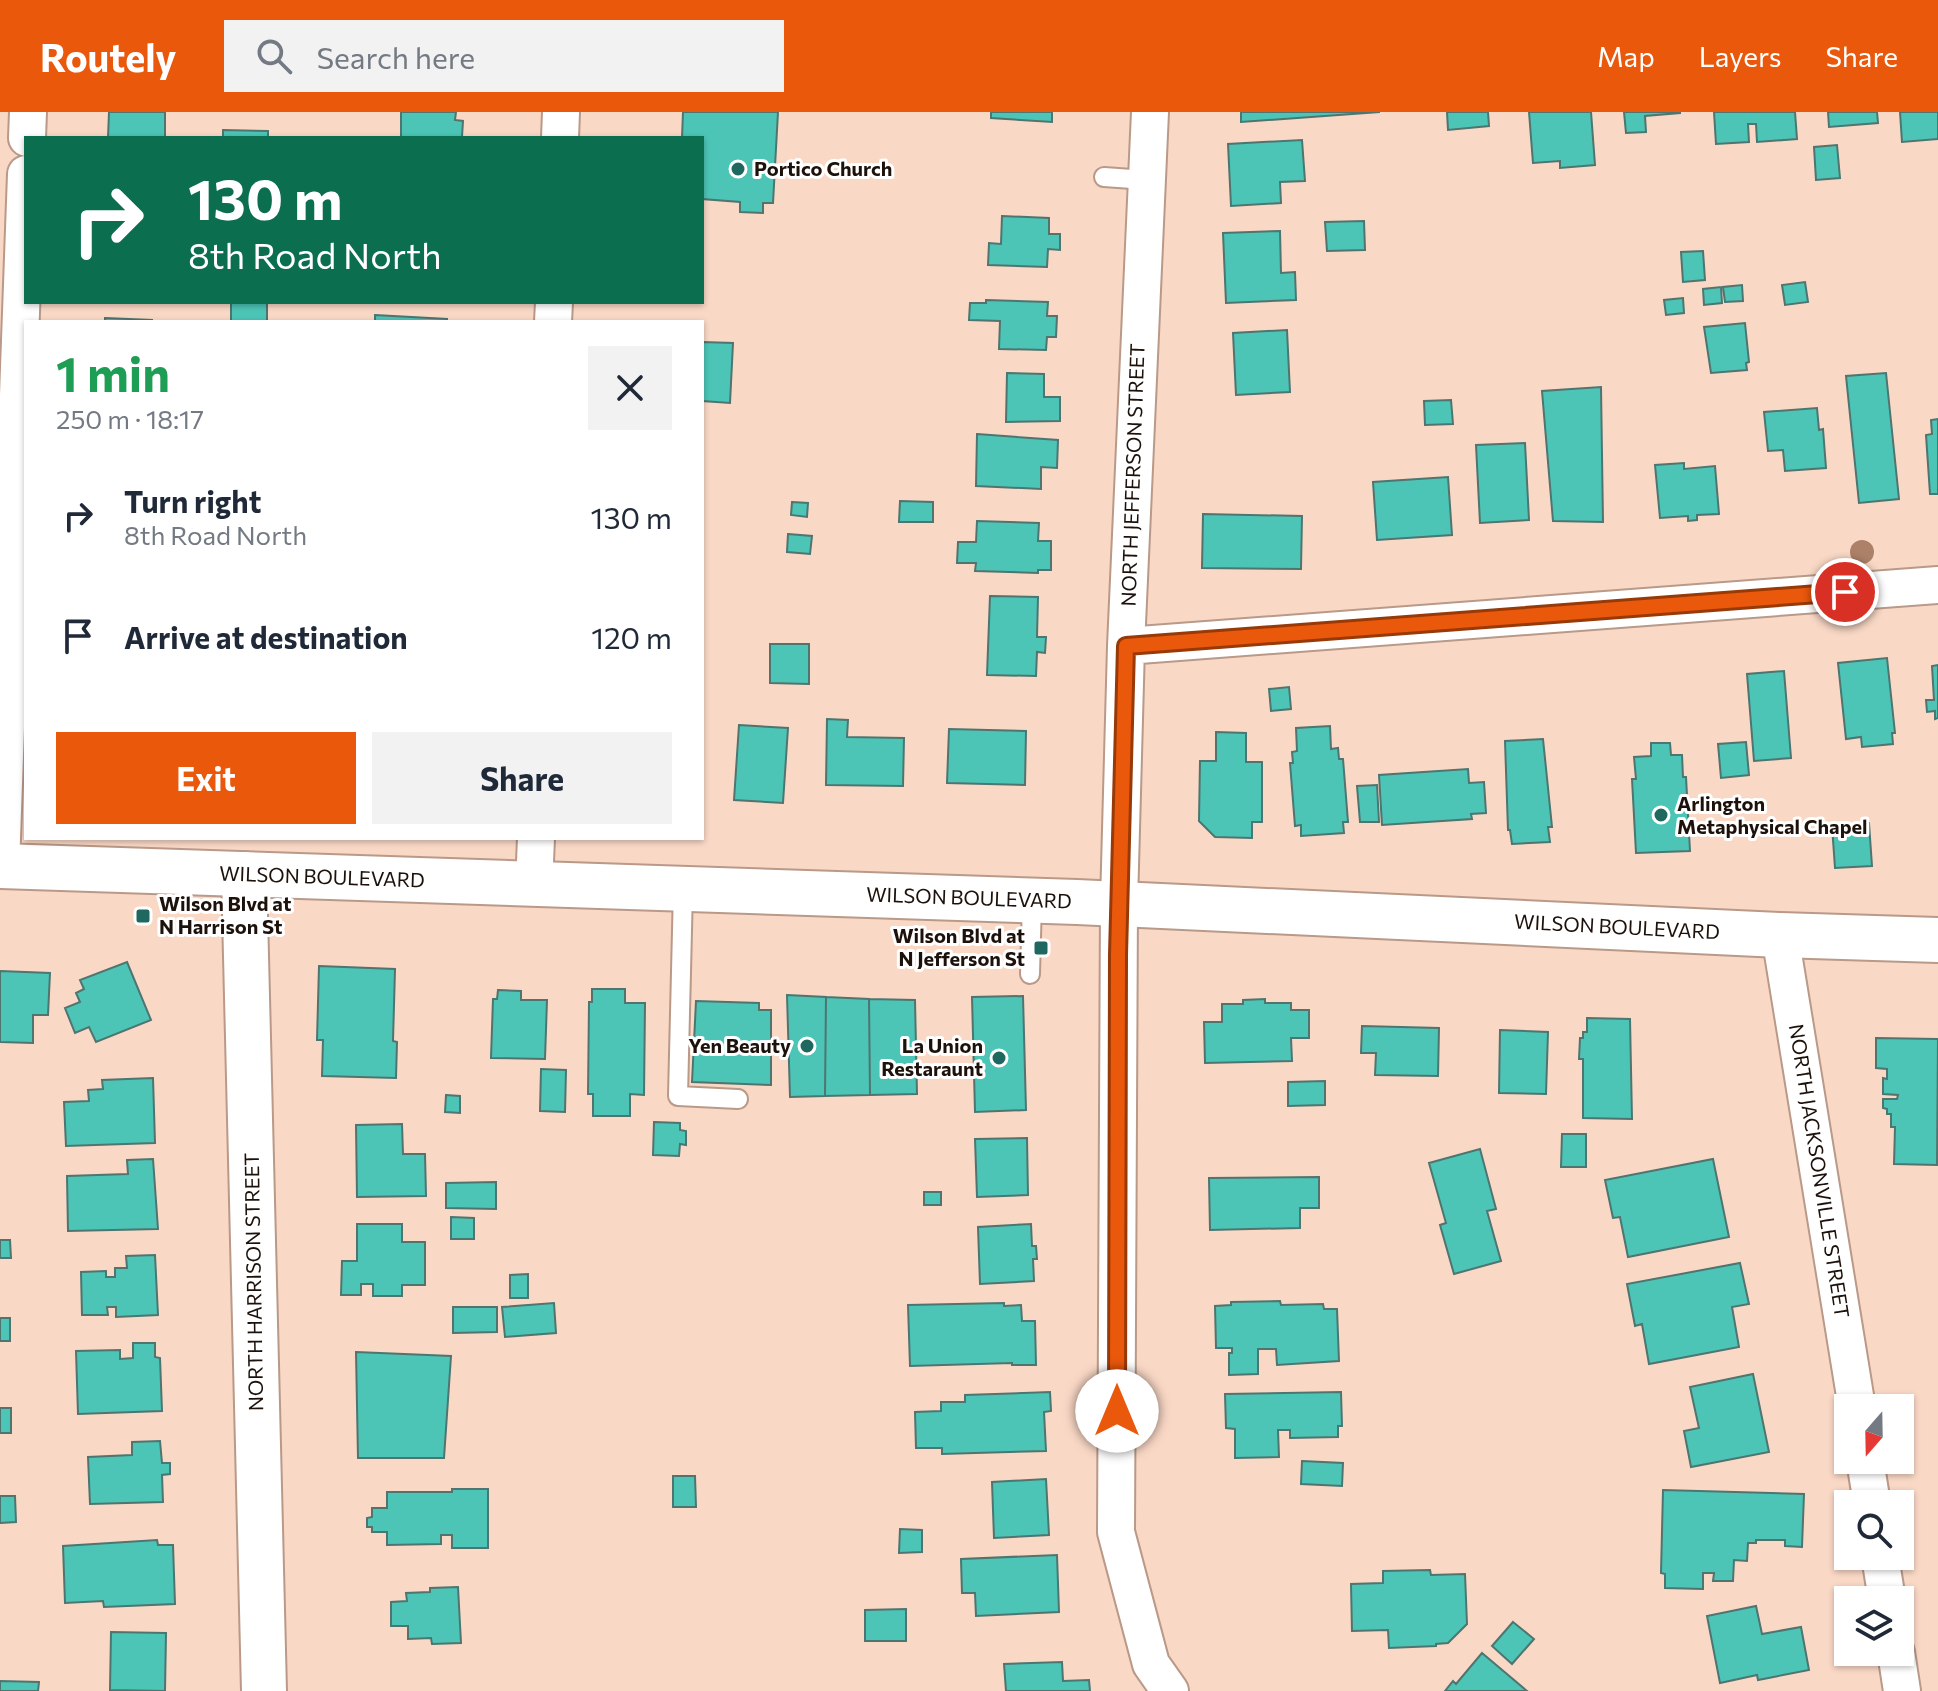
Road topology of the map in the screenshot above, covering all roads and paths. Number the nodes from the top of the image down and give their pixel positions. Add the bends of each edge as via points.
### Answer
1 (28, 112) edge
2 (561, 112) edge
3 (1150, 112) edge
4 (27, 136) edge
5 (560, 136) edge
6 (1104, 177) dead end
7 (1146, 180) junction
8 (24, 227) edge
9 (1938, 585) edge
10 (1126, 646) junction
11 (536, 840) edge
12 (0, 866) edge
13 (244, 874) junction
14 (534, 885) junction
15 (683, 889) junction
16 (1032, 901) junction
17 (1119, 903) junction
18 (1780, 935) junction
19 (1938, 940) edge
20 (1030, 974) dead end
21 (738, 1099) dead end
22 (1855, 1394) edge
23 (1898, 1666) edge
24 (264, 1691) edge
25 (1170, 1691) edge
26 (1902, 1691) edge

1 - 4 street
2 - 5 street
3 - 7 street, NORTH JEFFERSON STREET
6 - 7 lane
7 - 10 street, NORTH JEFFERSON STREET
8 - 12 street
9 - 10 street
10 - 17 street, NORTH JEFFERSON STREET
11 - 14 street
12 - 13 main road, WILSON BOULEVARD
13 - 14 main road, WILSON BOULEVARD
13 - 24 main road, NORTH HARRISON STREET
14 - 15 main road, WILSON BOULEVARD
15 - 16 main road, WILSON BOULEVARD
15 - 21 lane via 678,1096
16 - 17 main road, WILSON BOULEVARD
16 - 20 lane
17 - 18 main road, WILSON BOULEVARD
17 - 25 street, NORTH JEFFERSON STREET via 1116,1532 1151,1664
18 - 19 main road, WILSON BOULEVARD
18 - 22 street, NORTH JACKSONVILLE STREET
23 - 26 street

